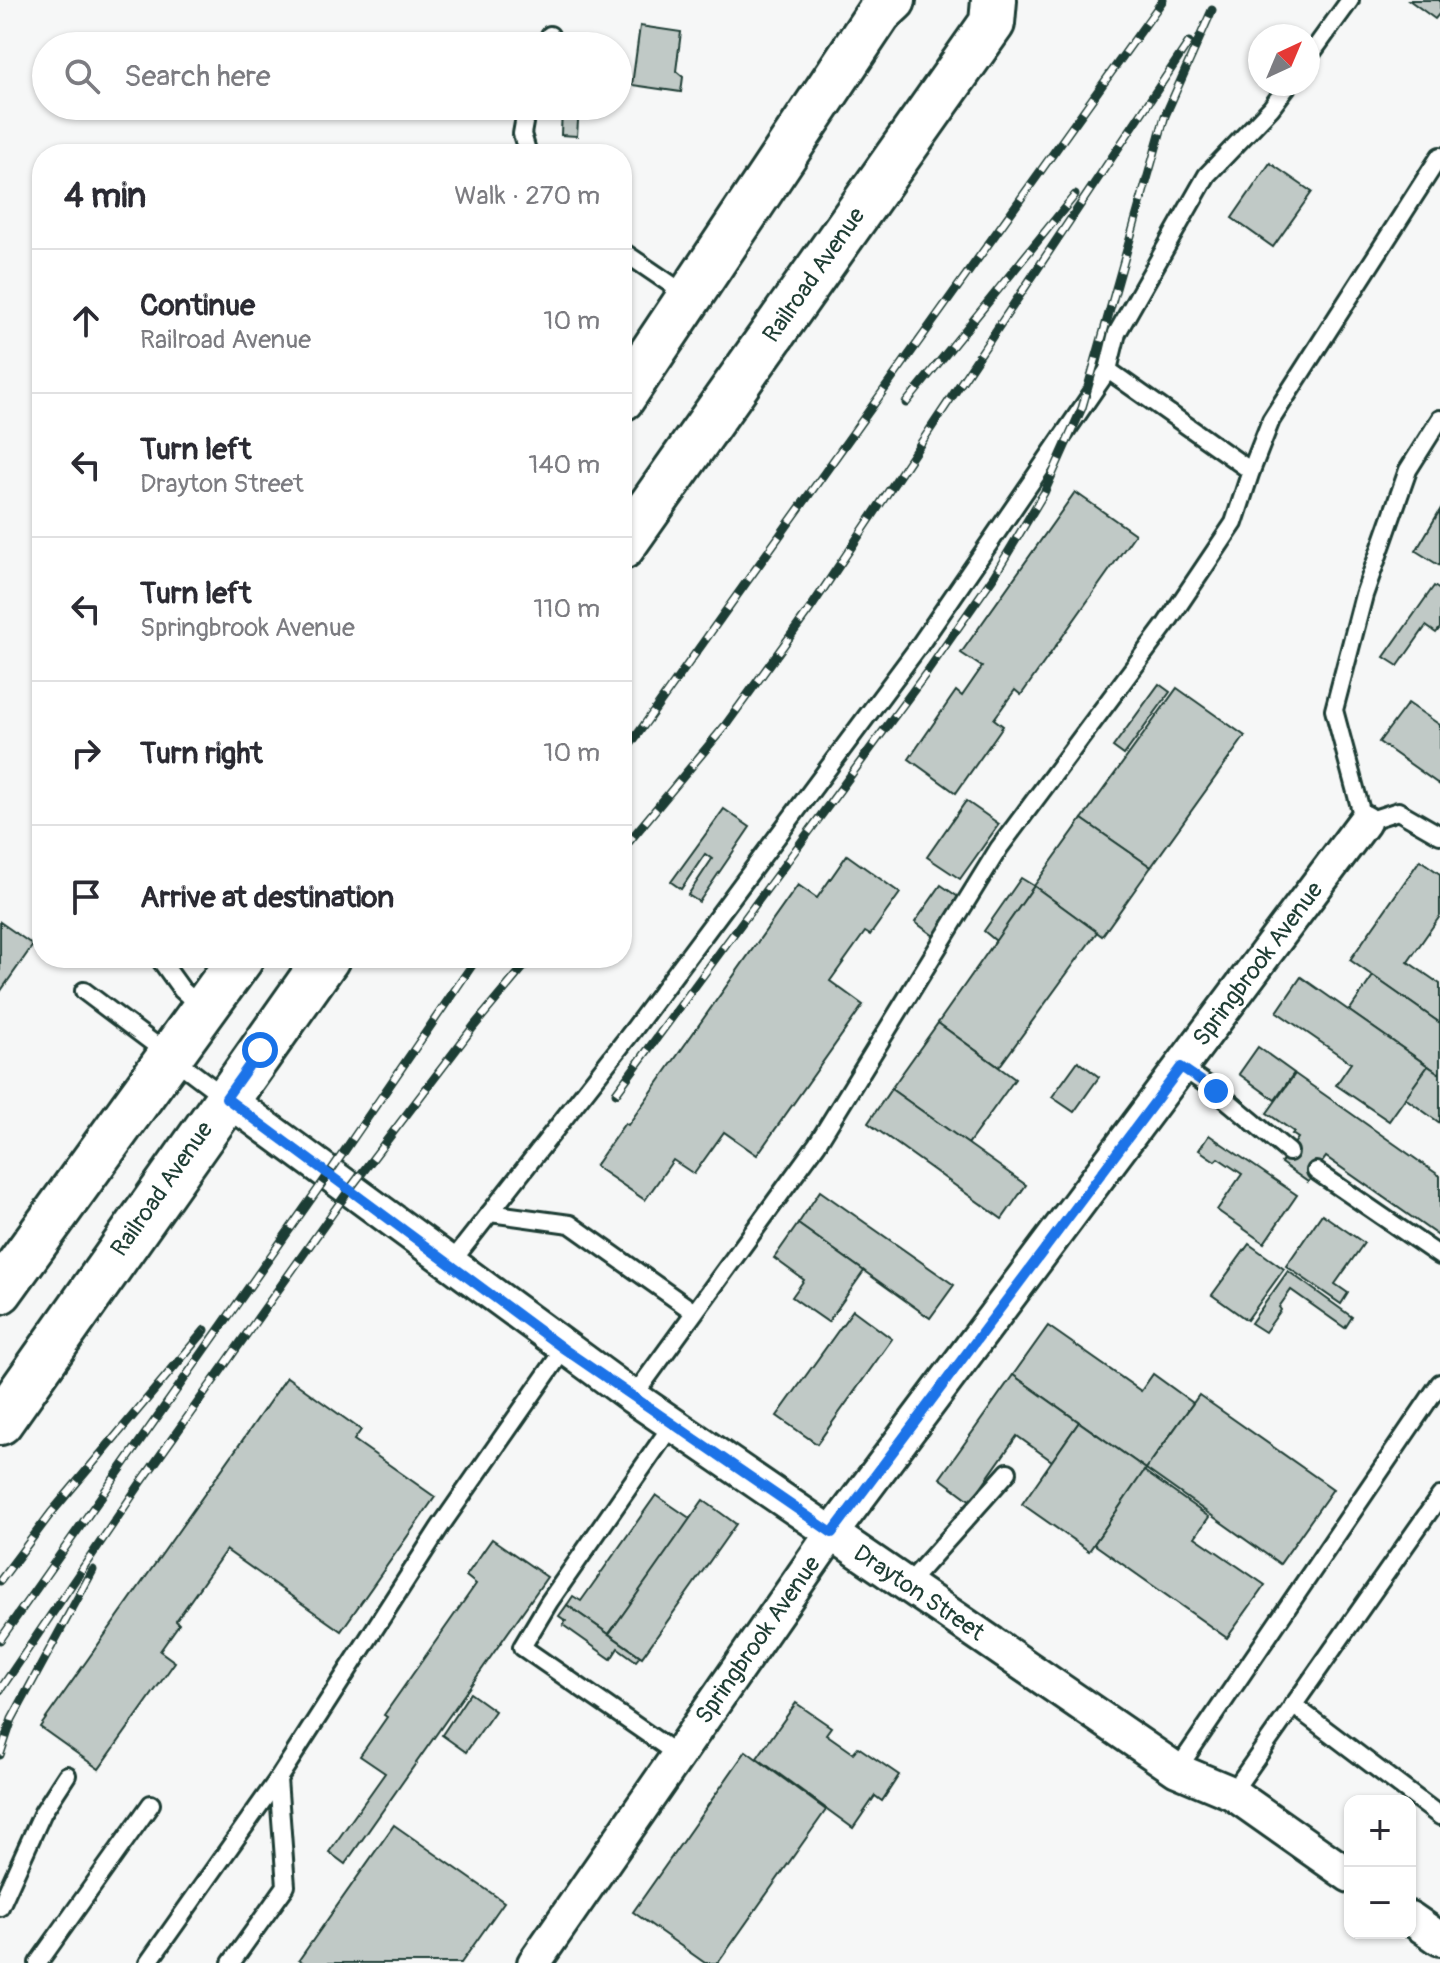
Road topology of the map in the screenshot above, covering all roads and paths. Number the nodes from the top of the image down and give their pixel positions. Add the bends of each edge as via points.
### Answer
1 (893, 0) edge
2 (1350, 0) edge
3 (985, 8) edge
4 (1320, 41) edge
5 (1280, 96) edge
6 (524, 120) edge
7 (525, 144) edge
8 (1440, 156) edge
9 (632, 258) edge
10 (690, 297) junction
11 (1108, 370) junction
12 (632, 377) edge
13 (1440, 419) edge
14 (1251, 471) junction
15 (632, 532) edge
16 (1364, 822) junction
17 (1440, 835) edge
18 (166, 968) edge
19 (234, 968) edge
20 (320, 968) edge
21 (84, 991) dead end
22 (203, 1009) junction
23 (169, 1055) junction
24 (1181, 1067) junction
25 (226, 1098) junction
26 (1289, 1152) dead end
27 (1316, 1171) dead end
28 (490, 1213) junction
29 (1440, 1256) edge
30 (450, 1264) junction
31 (0, 1291) edge
32 (694, 1312) junction
33 (564, 1349) junction
34 (1440, 1383) edge
35 (633, 1397) junction
36 (0, 1422) edge
37 (672, 1425) junction
38 (1008, 1472) dead end
39 (1440, 1496) edge
40 (832, 1533) junction
41 (907, 1585) junction
42 (1293, 1705) junction
43 (678, 1755) junction
44 (1177, 1770) junction
45 (67, 1775) dead end
46 (278, 1779) junction
47 (1232, 1793) junction
48 (151, 1804) dead end
49 (1440, 1816) edge
50 (1344, 1872) edge
51 (0, 1907) edge
52 (1416, 1922) edge
53 (1440, 1939) edge
54 (38, 1963) edge
55 (148, 1963) edge
56 (231, 1963) edge
57 (534, 1963) edge

1 - 10 main road via 879,13
2 - 4 lane
3 - 15 main road, Railroad Avenue
5 - 11 lane via 1207,175 1117,333
6 - 7 lane
8 - 14 lane via 1271,420
9 - 10 lane
10 - 12 main road
11 - 14 lane
11 - 28 lane via 919,646
13 - 16 lane via 1408,470 1364,595 1334,710
14 - 32 lane via 1234,523 1166,624 999,848 817,1144
16 - 17 lane via 1398,811
16 - 24 street, Springbrook Avenue
18 - 22 lane
19 - 22 main road
20 - 25 main road, Railroad Avenue
21 - 23 lane
22 - 23 main road
23 - 25 lane
23 - 31 main road
24 - 26 lane
24 - 40 street, Springbrook Avenue
25 - 30 street, Drayton Street
25 - 36 main road, Railroad Avenue
27 - 29 lane
28 - 30 lane
28 - 32 lane via 570,1224
30 - 33 street, Drayton Street
32 - 35 lane
33 - 35 street, Drayton Street
33 - 46 lane via 440,1527
34 - 44 lane
35 - 37 street, Drayton Street
37 - 40 street, Drayton Street
37 - 43 lane via 522,1647
38 - 41 lane
39 - 42 lane
40 - 41 street, Drayton Street
40 - 43 street, Springbrook Avenue
41 - 44 street, Drayton Street
42 - 47 lane
42 - 49 lane
43 - 57 street, Springbrook Avenue
44 - 47 street, Drayton Street
45 - 51 lane via 43,1812
46 - 55 lane
46 - 56 lane via 286,1886
47 - 50 street, Drayton Street
48 - 54 lane
52 - 53 street

